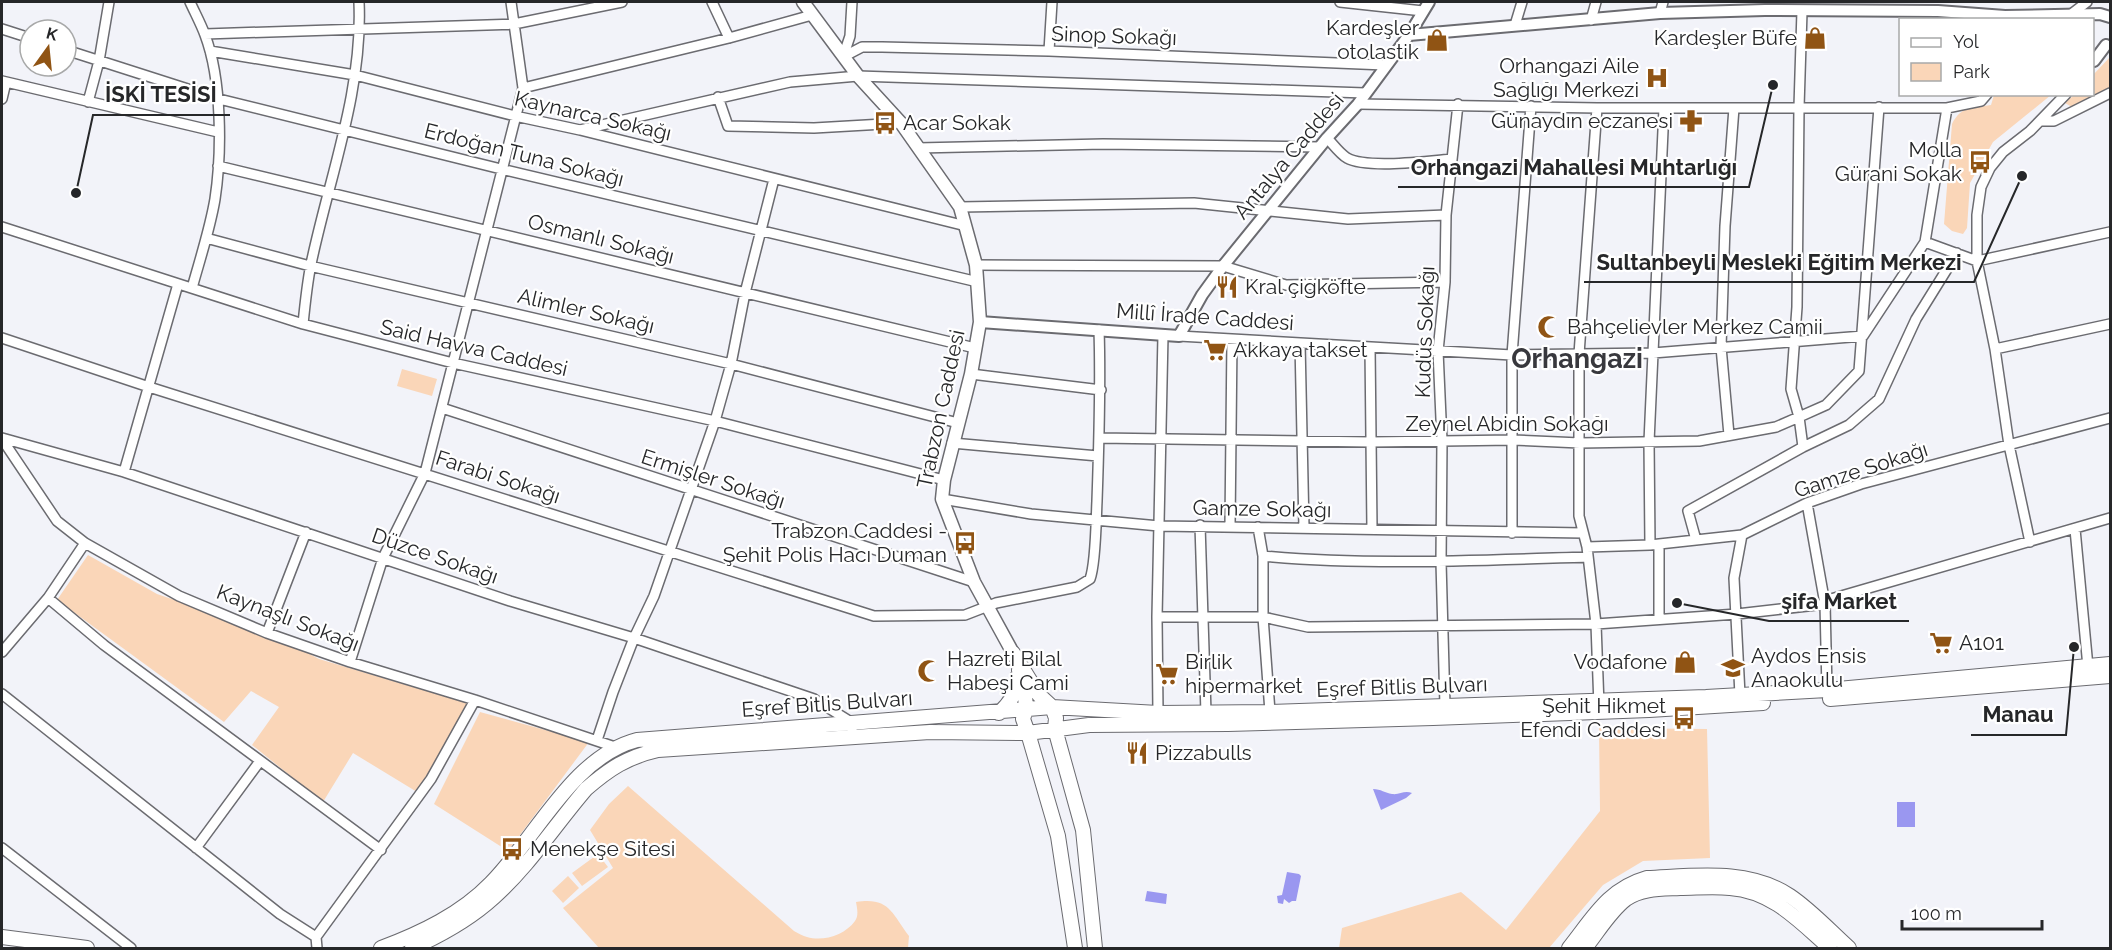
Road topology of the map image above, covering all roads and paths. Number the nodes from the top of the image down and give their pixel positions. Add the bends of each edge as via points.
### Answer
1 (109, 2) edge
2 (190, 2) edge
3 (359, 2) edge
4 (511, 2) edge
5 (622, 2) edge
6 (712, 2) edge
7 (803, 2) edge
8 (852, 2) edge
9 (1052, 2) edge
10 (1340, 2) edge
11 (1522, 2) edge
12 (1596, 2) edge
13 (2087, 2) edge
14 (1426, 6) edge
15 (1662, 7) edge
16 (1722, 7) edge
17 (1802, 11) junction
18 (812, 15) junction
19 (2070, 15) junction
20 (2103, 16) edge
21 (2004, 18) edge
22 (1591, 20) junction
23 (514, 24) junction
24 (1515, 24) junction
25 (2, 29) edge
26 (360, 29) junction
27 (205, 34) junction
28 (18, 35) edge
29 (1409, 35) junction
30 (729, 38) junction
31 (2108, 44) edge
32 (210, 51) junction
33 (1049, 51) junction
34 (78, 54) edge
35 (843, 57) junction
36 (2094, 57) edge
37 (99, 61) junction
38 (1385, 65) junction
39 (355, 75) junction
40 (858, 76) junction
41 (4, 81) edge
42 (523, 88) junction
43 (1365, 93) junction
44 (2110, 93) edge
45 (1985, 96) edge
46 (2064, 96) edge
47 (718, 97) junction
48 (2, 99) edge
49 (219, 99) junction
50 (88, 102) junction
51 (1358, 104) junction
52 (1458, 104) junction
53 (1531, 106) junction
54 (1798, 107) junction
55 (1879, 107) junction
56 (1597, 108) junction
57 (1664, 108) junction
58 (1734, 108) junction
59 (1947, 108) junction
60 (515, 116) junction
61 (2040, 120) junction
62 (901, 123) junction
63 (344, 129) junction
64 (580, 130) junction
65 (218, 132) junction
66 (1327, 138) junction
67 (1319, 147) junction
68 (918, 148) junction
69 (1452, 159) junction
70 (218, 166) junction
71 (501, 170) junction
72 (774, 179) junction
73 (328, 194) junction
74 (960, 207) junction
75 (1267, 212) junction
76 (1446, 215) junction
77 (966, 226) junction
78 (2, 227) edge
79 (487, 230) junction
80 (761, 230) junction
81 (2110, 232) edge
82 (206, 238) junction
83 (1925, 242) junction
84 (1957, 253) junction
85 (1977, 261) junction
86 (310, 266) junction
87 (976, 266) junction
88 (1223, 266) junction
89 (978, 282) junction
90 (1445, 282) junction
91 (178, 284) junction
92 (192, 288) junction
93 (745, 293) junction
94 (468, 302) junction
95 (980, 322) junction
96 (303, 324) junction
97 (2110, 324) edge
98 (1099, 330) junction
99 (1163, 335) junction
100 (1179, 336) junction
101 (1863, 336) junction
102 (2, 338) edge
103 (1232, 339) junction
104 (1794, 341) junction
105 (1300, 343) junction
106 (1370, 347) junction
107 (1721, 347) junction
108 (975, 348) junction
109 (1995, 349) junction
110 (1438, 351) junction
111 (1653, 353) junction
112 (1579, 354) junction
113 (1512, 355) junction
114 (453, 363) junction
115 (731, 364) junction
116 (971, 374) junction
117 (149, 387) junction
118 (1101, 390) junction
119 (442, 408) junction
120 (1799, 417) junction
121 (2110, 418) edge
122 (715, 421) junction
123 (958, 423) junction
124 (1729, 435) junction
125 (1099, 438) junction
126 (2, 439) edge
127 (1162, 440) junction
128 (1232, 440) junction
129 (1513, 440) junction
130 (1302, 441) junction
131 (1442, 441) junction
132 (1371, 442) junction
133 (1649, 442) junction
134 (952, 443) junction
135 (1580, 443) junction
136 (2009, 445) junction
137 (1803, 447) junction
138 (1098, 456) junction
139 (124, 472) junction
140 (425, 473) junction
141 (944, 480) junction
142 (691, 491) junction
143 (942, 499) junction
144 (1807, 503) junction
145 (2110, 518) edge
146 (1096, 521) junction
147 (1200, 525) junction
148 (1159, 526) junction
149 (1230, 526) junction
150 (1258, 527) junction
151 (1304, 528) junction
152 (1372, 529) junction
153 (2075, 529) junction
154 (1442, 530) junction
155 (306, 532) junction
156 (1512, 532) junction
157 (1583, 533) junction
158 (1742, 535) junction
159 (1696, 540) junction
160 (2030, 542) junction
161 (85, 543) junction
162 (1654, 545) junction
163 (670, 552) junction
164 (1588, 552) junction
165 (1263, 556) junction
166 (383, 558) junction
167 (1441, 562) junction
168 (974, 582) junction
169 (48, 598) junction
170 (1824, 603) junction
171 (987, 607) junction
172 (1737, 614) junction
173 (1157, 617) junction
174 (1202, 618) junction
175 (1263, 618) junction
176 (1659, 619) junction
177 (1596, 624) junction
178 (1442, 626) junction
179 (267, 633) junction
180 (634, 639) junction
181 (2, 652) edge
182 (1013, 653) junction
183 (350, 662) junction
184 (2110, 664) edge
185 (2088, 667) junction
186 (2110, 676) edge
187 (1827, 690) junction
188 (2, 694) edge
189 (1740, 695) junction
190 (476, 700) junction
191 (1445, 706) junction
192 (1599, 706) junction
193 (1052, 707) junction
194 (1026, 709) junction
195 (1270, 712) junction
196 (999, 713) junction
197 (1158, 713) junction
198 (1206, 713) junction
199 (851, 722) junction
200 (1079, 726) junction
201 (1055, 729) junction
202 (1029, 733) junction
203 (854, 737) junction
204 (597, 740) junction
205 (615, 747) junction
206 (1064, 759) junction
207 (260, 761) junction
208 (2, 848) edge
209 (196, 848) junction
210 (381, 850) junction
211 (2, 937) edge
212 (316, 938) junction
213 (87, 948) edge
214 (130, 948) edge
215 (317, 948) edge
216 (381, 948) edge
217 (412, 948) edge
218 (1075, 948) edge
219 (1095, 948) edge
220 (1569, 948) edge
221 (1585, 948) edge
222 (1830, 948) edge
223 (1849, 948) edge

1 - 37 street
2 - 27 street
3 - 26 street
4 - 23 street
5 - 23 street
6 - 30 street
7 - 18 main road, Trabzon Caddesi
8 - 35 street via 850,36
9 - 33 street
10 - 14 street
11 - 24 street
12 - 22 street
13 - 19 street
14 - 29 street, Antalya Caddesi
15 - 16 street
15 - 22 street
16 - 17 street
17 - 21 street via 1938,11
17 - 54 street
18 - 30 street
18 - 35 main road, Trabzon Caddesi
19 - 20 street
19 - 21 street
22 - 24 street
23 - 26 street
23 - 42 street
24 - 29 street
25 - 28 street
26 - 27 street
26 - 39 street
27 - 32 street
29 - 38 street, Antalya Caddesi
30 - 42 street
31 - 36 street
32 - 39 street, Kaynarca Sokağı
32 - 49 street
33 - 35 street, Sinop Sokağı via 862,47
33 - 38 street, Sinop Sokağı
34 - 37 street, Erdoğan Tuna Sokağı
35 - 40 main road, Trabzon Caddesi
37 - 49 street, Erdoğan Tuna Sokağı
37 - 50 street
38 - 43 street, Antalya Caddesi
39 - 60 street, Kaynarca Sokağı
39 - 63 street
40 - 43 street
40 - 47 street via 790,82
40 - 62 main road, Trabzon Caddesi
41 - 48 street
41 - 50 street
42 - 60 street
43 - 51 street, Antalya Caddesi
44 - 61 street via 2054,121
45 - 59 street via 1981,101
46 - 61 street
47 - 62 street via 729,126 814,128
47 - 64 street
49 - 63 street, Erdoğan Tuna Sokağı
49 - 65 street
50 - 65 street
51 - 52 street
51 - 66 street, Antalya Caddesi
52 - 53 street
52 - 69 street, Kudüs Sokağı
53 - 56 street
53 - 113 street
54 - 55 street
54 - 58 street
54 - 104 street
55 - 59 street
55 - 101 street, Zeynel Abidin Sokağı
56 - 57 street
56 - 112 street
57 - 58 street
57 - 111 street
58 - 107 street
59 - 83 street
60 - 64 street, Kaynarca Sokağı
60 - 71 street
61 - 85 street via 2002,152 1981,187
62 - 68 main road, Trabzon Caddesi
63 - 71 street, Erdoğan Tuna Sokağı
63 - 73 street
64 - 72 street, Kaynarca Sokağı
65 - 70 street
66 - 67 street, Antalya Caddesi
66 - 69 street via 1355,161
67 - 68 street via 1096,144
67 - 75 street, Antalya Caddesi
68 - 74 main road, Trabzon Caddesi
69 - 76 street, Kudüs Sokağı
70 - 73 street, Osmanlı Sokağı
70 - 82 street
71 - 79 street
71 - 80 street, Erdoğan Tuna Sokağı
72 - 77 street, Kaynarca Sokağı
72 - 80 street
73 - 79 street, Osmanlı Sokağı
73 - 86 street
74 - 75 street via 1194,203
74 - 77 main road, Trabzon Caddesi
75 - 76 street via 1348,219
75 - 88 street, Antalya Caddesi
76 - 90 street, Kudüs Sokağı
77 - 87 main road, Trabzon Caddesi
78 - 91 street, Said Havva Caddesi
79 - 93 street, Osmanlı Sokağı
79 - 94 street
80 - 89 street, Erdoğan Tuna Sokağı
80 - 93 street
81 - 85 street
82 - 86 street, Alimler Sokağı
82 - 92 street
83 - 84 street
83 - 101 street
84 - 85 street
84 - 137 street via 1916,320 1879,399 1848,425
85 - 109 street
86 - 94 street, Alimler Sokağı
86 - 96 street
87 - 88 street
87 - 89 main road, Trabzon Caddesi
88 - 90 street via 1286,285
88 - 100 street, Antalya Caddesi
89 - 95 main road, Trabzon Caddesi
90 - 110 street, Kudüs Sokağı
91 - 92 street, Said Havva Caddesi
91 - 117 street
92 - 96 street, Said Havva Caddesi
93 - 108 street, Osmanlı Sokağı
93 - 115 street
94 - 114 street
94 - 115 street, Alimler Sokağı
95 - 98 street, Millî İrade Caddesi
95 - 108 main road, Trabzon Caddesi
96 - 114 street, Said Havva Caddesi
97 - 109 street
98 - 99 street, Millî İrade Caddesi
98 - 118 street
99 - 100 street, Millî İrade Caddesi
99 - 127 street
100 - 103 street, Millî İrade Caddesi
101 - 104 street, Millî İrade Caddesi
101 - 120 street, Zeynel Abidin Sokağı via 1859,371 1826,405
102 - 117 street, Farabi Sokağı
103 - 105 street, Millî İrade Caddesi
103 - 128 street
104 - 107 street, Millî İrade Caddesi
104 - 120 street via 1791,389
105 - 106 street, Millî İrade Caddesi
105 - 130 street
106 - 110 street, Millî İrade Caddesi
106 - 132 street
107 - 111 street, Millî İrade Caddesi
107 - 124 street
108 - 116 main road, Trabzon Caddesi
109 - 136 street
110 - 113 street, Millî İrade Caddesi
110 - 131 street, Kudüs Sokağı
111 - 112 street, Millî İrade Caddesi
111 - 133 street
112 - 113 street, Millî İrade Caddesi
112 - 135 street
113 - 129 street
114 - 119 street
114 - 122 street, Said Havva Caddesi
115 - 122 street
115 - 123 street, Alimler Sokağı
116 - 118 street
116 - 123 main road, Trabzon Caddesi
117 - 139 street
117 - 140 street, Farabi Sokağı
118 - 125 street
119 - 140 street
119 - 142 street, Ermişler Sokağı
120 - 124 street, Zeynel Abidin Sokağı via 1776,427
120 - 137 street
121 - 136 street, Gamze Sokağı
122 - 141 street, Said Havva Caddesi
122 - 142 street
123 - 134 main road, Trabzon Caddesi
124 - 133 street, Zeynel Abidin Sokağı via 1699,441
125 - 127 street, Zeynel Abidin Sokağı
125 - 138 street
126 - 139 street, Düzce Sokağı
126 - 161 street, Kaynaşlı Sokağı via 57,520
127 - 128 street, Zeynel Abidin Sokağı
127 - 148 street
128 - 130 street, Zeynel Abidin Sokağı
128 - 149 street
129 - 131 street, Zeynel Abidin Sokağı
129 - 135 street, Zeynel Abidin Sokağı
129 - 156 street
130 - 132 street, Zeynel Abidin Sokağı
130 - 151 street
131 - 132 street, Zeynel Abidin Sokağı
131 - 154 street, Kudüs Sokağı
132 - 152 street
133 - 135 street, Zeynel Abidin Sokağı
133 - 162 street
134 - 138 street
134 - 141 main road, Trabzon Caddesi
135 - 157 street via 1579,516
136 - 144 street, Gamze Sokağı via 1861,484
136 - 160 street
137 - 159 street via 1688,511
138 - 146 street
139 - 155 street, Düzce Sokağı
140 - 163 street, Farabi Sokağı
140 - 166 street
141 - 143 main road, Trabzon Caddesi
142 - 163 street
142 - 168 street, Ermişler Sokağı
143 - 146 street, Gamze Sokağı
143 - 168 main road, Trabzon Caddesi
144 - 158 street, Gamze Sokağı
144 - 170 street
145 - 153 street
146 - 148 street, Gamze Sokağı
146 - 171 street, Farabi Sokağı via 1091,576 1087,581
147 - 148 street, Gamze Sokağı
147 - 149 street, Gamze Sokağı
147 - 174 street
148 - 173 street
149 - 150 street, Gamze Sokağı
150 - 151 street, Gamze Sokağı
150 - 165 street
151 - 152 street, Gamze Sokağı
152 - 154 street, Gamze Sokağı
153 - 160 street
153 - 185 street
154 - 156 street, Gamze Sokağı
154 - 167 street, Kudüs Sokağı
155 - 166 street, Düzce Sokağı
155 - 179 street
156 - 157 street, Gamze Sokağı
157 - 164 street
158 - 159 street, Gamze Sokağı
158 - 172 street via 1734,578
159 - 162 street, Gamze Sokağı
160 - 170 street
161 - 169 street
161 - 179 street, Kaynaşlı Sokağı via 178,596
162 - 164 street, Gamze Sokağı
162 - 176 street
163 - 171 street, Farabi Sokağı via 874,616 965,615
163 - 180 street
164 - 167 street, Gamze Sokağı
164 - 177 street
165 - 167 street, Gamze Sokağı via 1320,561
165 - 175 street
166 - 180 street, Düzce Sokağı
166 - 183 street
167 - 178 street, Kudüs Sokağı
168 - 171 main road, Trabzon Caddesi
169 - 181 street
169 - 207 street via 104,645
170 - 172 street
170 - 187 street
171 - 182 main road, Trabzon Caddesi
172 - 176 street
172 - 189 street
173 - 174 street
173 - 197 street
174 - 175 street
174 - 198 street
175 - 178 street via 1308,627
175 - 195 street
176 - 177 street
177 - 178 street
177 - 192 street
178 - 191 street, Kudüs Sokağı
179 - 183 street, Kaynaşlı Sokağı
180 - 199 street, Düzce Sokağı via 814,699
180 - 204 street
182 - 193 main road, Trabzon Caddesi via 1039,695
182 - 194 main road
182 - 196 main road via 1018,686
183 - 190 street, Kaynaşlı Sokağı
184 - 185 main road, Eşref Bitlis Bulvarı
185 - 187 main road, Eşref Bitlis Bulvarı
186 - 192 main road, Eşref Bitlis Bulvarı via 1854,698
187 - 189 main road, Eşref Bitlis Bulvarı
188 - 209 street
189 - 192 main road, Eşref Bitlis Bulvarı
190 - 204 street, Kaynaşlı Sokağı
190 - 210 street via 431,779
191 - 192 main road, Eşref Bitlis Bulvarı
191 - 195 main road, Eşref Bitlis Bulvarı
192 - 200 main road, Eşref Bitlis Bulvarı via 1228,724
193 - 194 main road, Eşref Bitlis Bulvarı
193 - 197 main road, Eşref Bitlis Bulvarı
193 - 201 main road
194 - 196 main road, Eşref Bitlis Bulvarı
194 - 202 main road via 1023,719
195 - 198 main road, Eşref Bitlis Bulvarı
196 - 199 main road, Eşref Bitlis Bulvarı
197 - 198 main road, Eşref Bitlis Bulvarı
199 - 203 street
199 - 205 main road, Eşref Bitlis Bulvarı via 637,740
200 - 201 main road, Eşref Bitlis Bulvarı
200 - 206 main road via 1065,746
201 - 202 main road, Eşref Bitlis Bulvarı
201 - 206 main road
202 - 203 main road, Eşref Bitlis Bulvarı via 930,732
202 - 218 main road via 1058,837
203 - 217 main road, Eşref Bitlis Bulvarı via 678,748 630,758 586,789 521,870 494,897 461,922
204 - 205 street, Kaynaşlı Sokağı
205 - 216 main road, Eşref Bitlis Bulvarı via 575,781 479,894 432,927
206 - 219 main road via 1083,830
207 - 209 street
207 - 210 street
208 - 214 street
209 - 212 street
210 - 212 street
211 - 213 main road
212 - 215 street
220 - 223 main road via 1610,897 1630,884 1647,878 1727,875 1759,881 1789,895
221 - 222 main road via 1628,898 1658,889 1718,887 1768,898 1784,907

